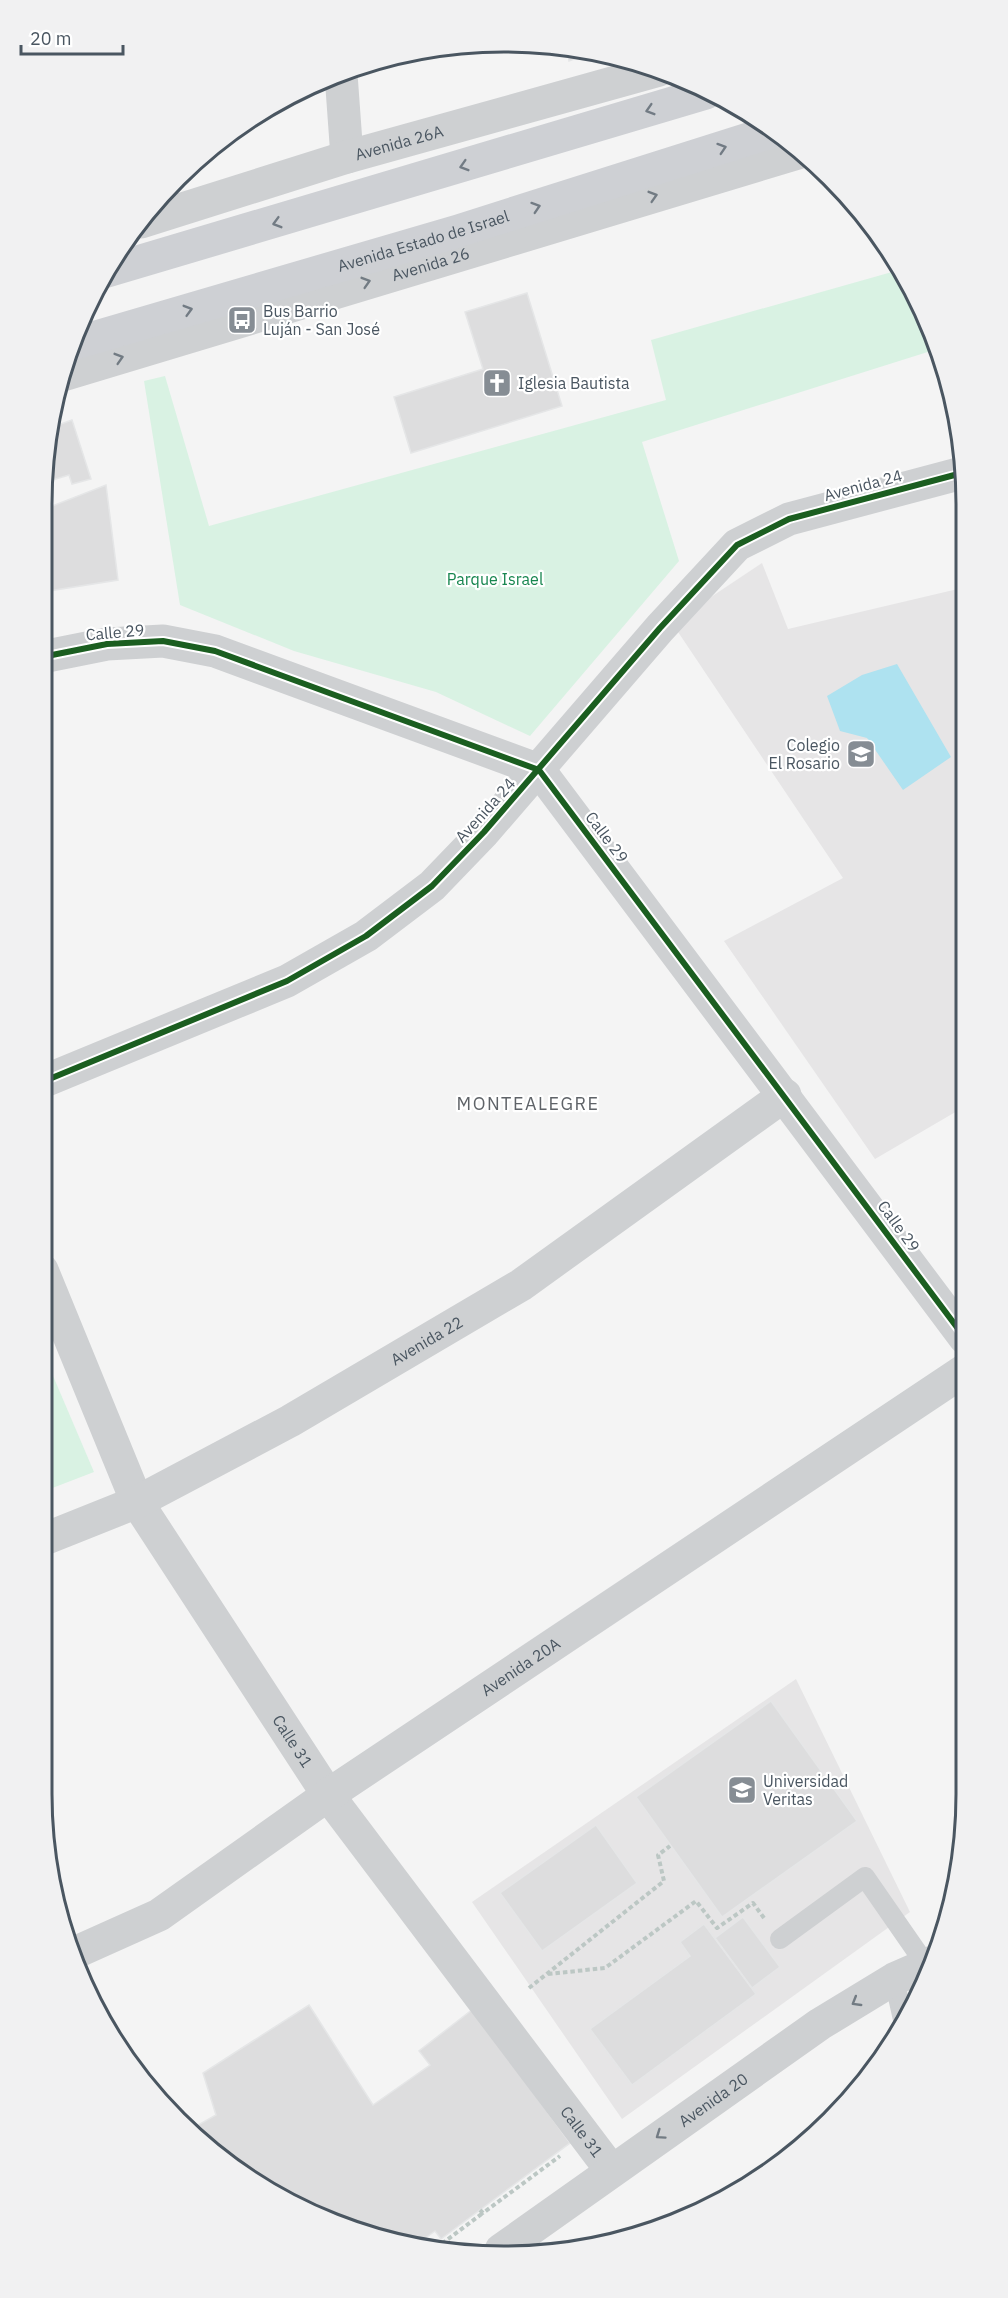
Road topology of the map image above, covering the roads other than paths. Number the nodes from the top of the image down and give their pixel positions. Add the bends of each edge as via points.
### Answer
1 (643, 74) edge
2 (342, 83) edge
3 (697, 96) edge
4 (763, 135) edge
5 (790, 155) edge
6 (347, 157) junction
7 (641, 173) junction
8 (156, 217) edge
9 (559, 224) junction
10 (120, 267) edge
11 (238, 296) junction
12 (321, 296) junction
13 (83, 341) edge
14 (72, 372) edge
15 (955, 475) edge
16 (52, 655) edge
17 (539, 770) junction
18 (52, 1078) edge
19 (785, 1095) junction
20 (52, 1295) edge
21 (956, 1326) edge
22 (956, 1376) edge
23 (136, 1502) junction
24 (52, 1536) edge
25 (328, 1795) junction
26 (780, 1939) road end
27 (80, 1950) edge
28 (925, 1957) edge
29 (921, 1967) edge
30 (894, 1979) junction
31 (901, 2009) edge
32 (611, 2170) junction
33 (507, 2246) edge

1 - 6 street, Avenida 26A
2 - 6 street
3 -> 10 main road
7 -> 4 main road, Avenida Estado de Israel
9 -> 5 street, Avenida 26
6 - 8 street, Avenida 26A
7 - 9 main road
11 -> 7 main road, Avenida Estado de Israel
12 -> 9 street, Avenida 26
11 - 12 main road
13 -> 11 main road, Avenida Estado de Israel
14 -> 12 street, Avenida 26
15 - 17 street, Avenida 24 via 789,519 737,545
16 - 17 street, Calle 29 via 107,644 163,641 215,651
17 - 18 street, Avenida 24 via 432,886 366,936 287,981
17 - 19 street, Calle 29
19 - 21 street, Calle 29
19 - 23 street, Avenida 22 via 520,1286 290,1421
20 - 23 street, Calle 31
22 - 25 street, Avenida 20A
23 - 24 street, Avenida 22
23 - 25 street, Calle 31
25 - 27 street, Avenida 20A via 159,1916
25 - 32 street, Calle 31
26 - 28 lane via 865,1877
29 - 30 street, Avenida 20
30 - 31 lane
30 -> 32 street, Avenida 20 via 820,2024
32 - 33 street, Avenida 20

